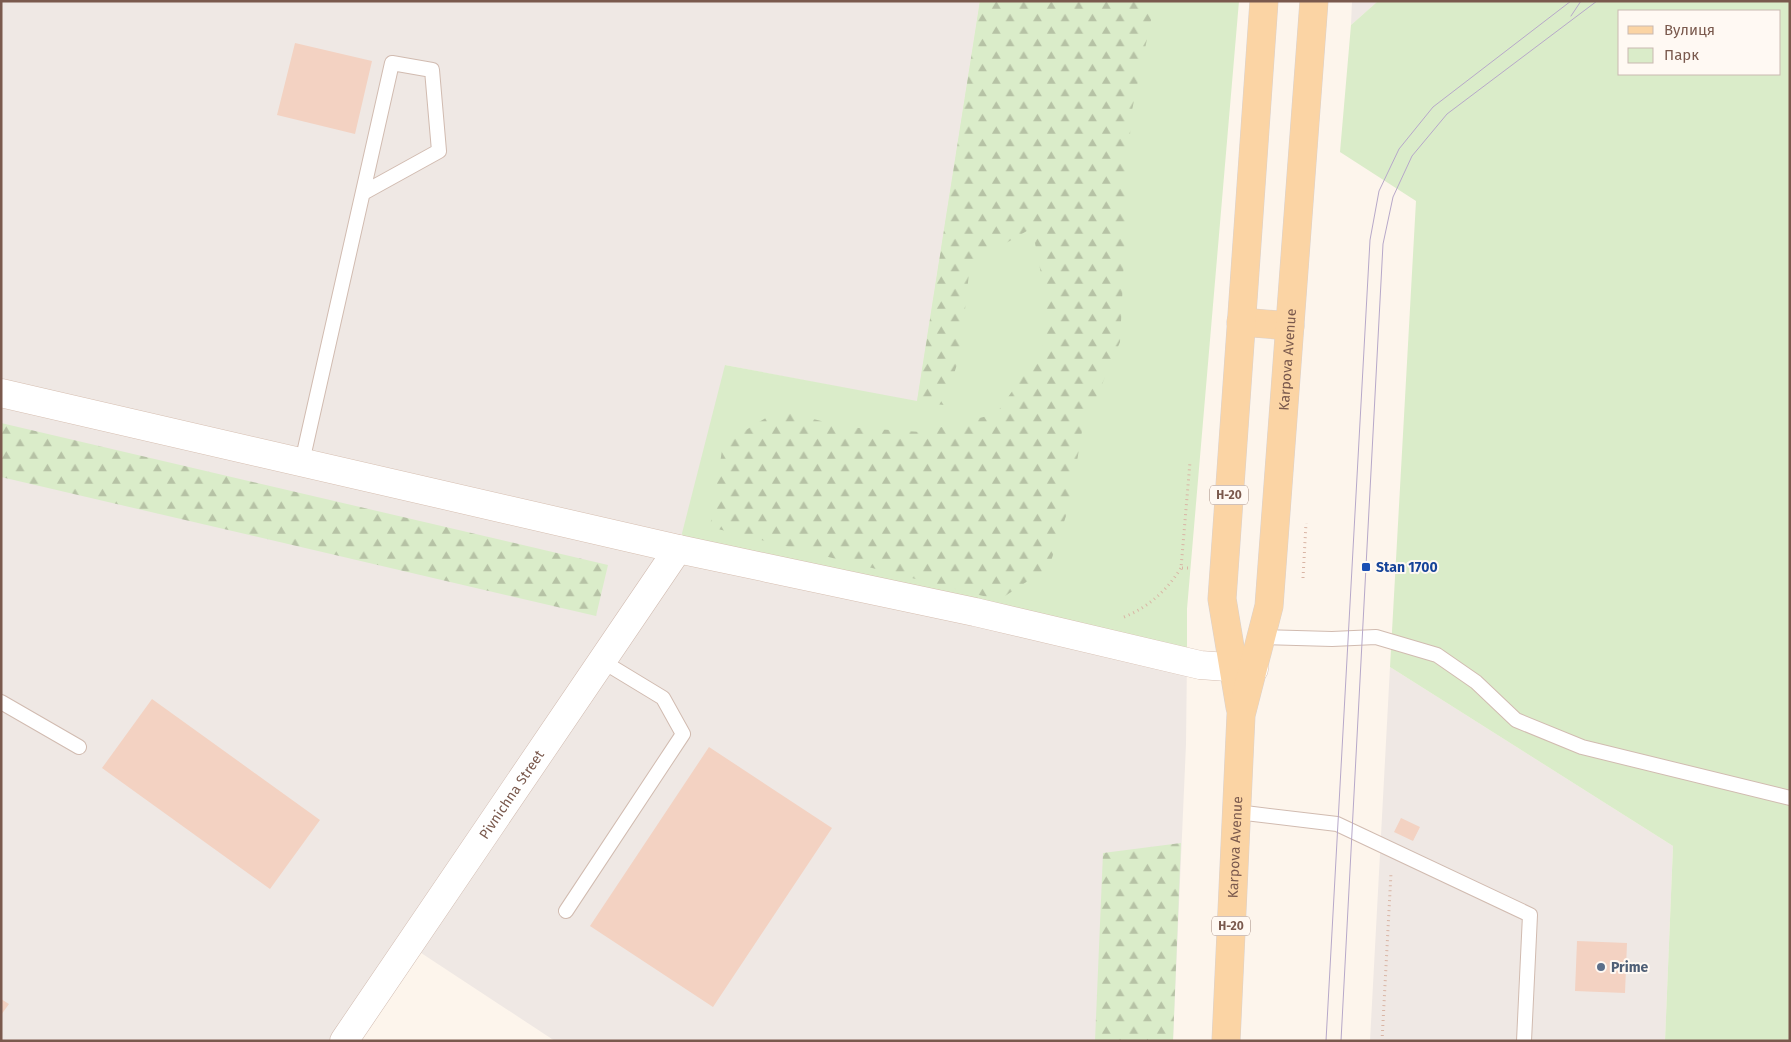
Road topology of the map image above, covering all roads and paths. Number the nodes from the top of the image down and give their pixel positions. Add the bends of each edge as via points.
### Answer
1 (1264, 1) edge
2 (1314, 1) edge
3 (363, 193) junction
4 (1241, 322) junction
5 (1290, 326) junction
6 (1, 393) edge
7 (302, 462) junction
8 (1190, 462) dead end
9 (1306, 522) dead end
10 (678, 549) junction
11 (1188, 568) dead end
12 (1303, 578) dead end
13 (1261, 637) junction
14 (602, 661) junction
15 (1243, 668) junction
16 (1, 702) edge
17 (79, 747) dead end
18 (1790, 798) edge
19 (1237, 812) junction
20 (1393, 850) junction
21 (566, 910) dead end
22 (344, 1041) edge
23 (1226, 1041) edge
24 (1382, 1041) edge
25 (1524, 1041) edge

1 - 4 main road, Karpova Avenue / Н-20
2 - 5 main road, Karpova Avenue / Н-20
3 - 3 lane via 392,63 432,70 439,151
3 - 7 lane
4 - 5 main road
4 - 15 main road, Karpova Avenue / Н-20 via 1222,599
5 - 13 main road, Karpova Avenue / Н-20 via 1269,606
6 - 7 street
7 - 10 street
8 - 11 path via 1182,568
9 - 12 path
10 - 14 street, Pivnichna Street
10 - 15 street via 974,612 1200,666
13 - 15 main road, Karpova Avenue / Н-20
13 - 18 lane via 1376,638 1437,655 1476,682 1516,720 1582,747
14 - 21 lane via 663,698 683,734
14 - 22 street, Pivnichna Street
15 - 19 main road, Karpova Avenue / Н-20
16 - 17 lane
19 - 20 lane via 1337,824
19 - 23 main road, Karpova Avenue / Н-20
20 - 24 path
20 - 25 lane via 1530,915

